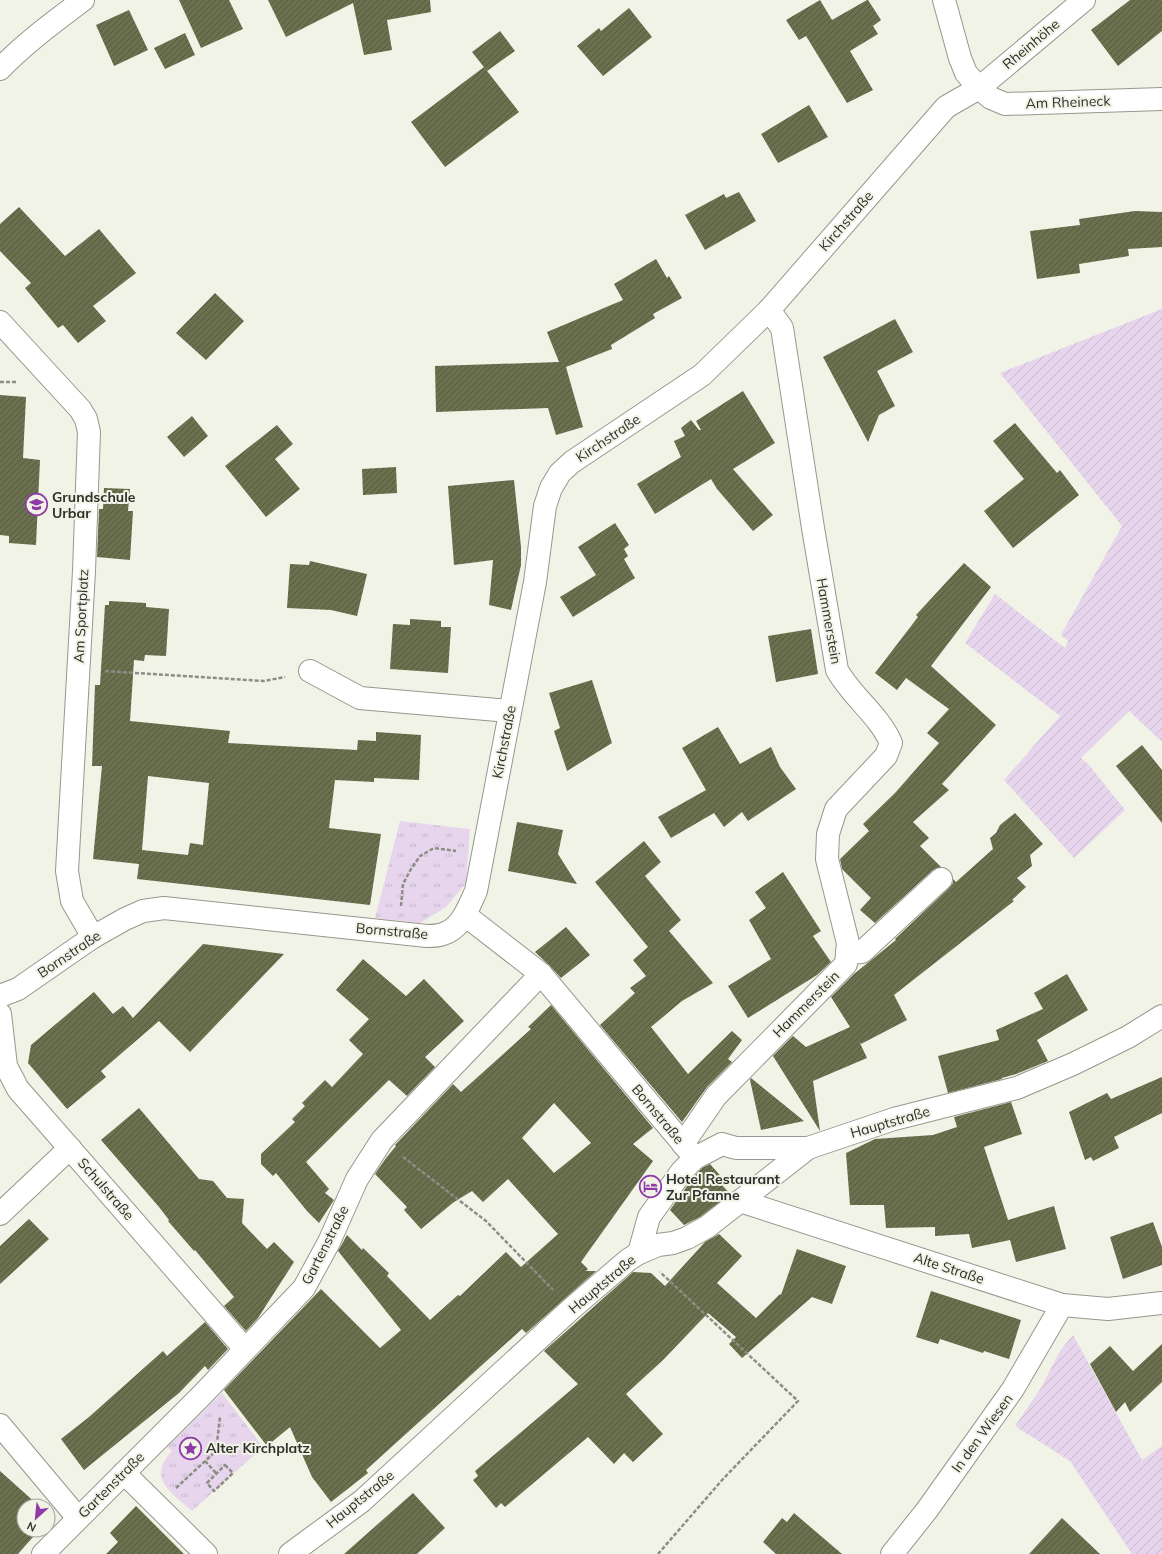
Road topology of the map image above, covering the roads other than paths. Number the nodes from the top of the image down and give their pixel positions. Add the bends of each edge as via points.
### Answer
1 (83, 0) edge
2 (944, 0) edge
3 (1084, 0) edge
4 (0, 69) edge
5 (979, 88) junction
6 (1162, 99) edge
7 (769, 310) junction
8 (0, 322) edge
9 (310, 671) road end
10 (509, 711) junction
11 (941, 879) dead end
12 (465, 915) junction
13 (93, 937) junction
14 (847, 953) junction
15 (540, 974) junction
16 (0, 996) edge
17 (0, 1014) edge
18 (1162, 1016) edge
19 (70, 1148) junction
20 (808, 1148) junction
21 (689, 1151) junction
22 (740, 1201) junction
23 (0, 1214) edge
24 (639, 1253) junction
25 (1162, 1303) edge
26 (1062, 1305) junction
27 (245, 1349) junction
28 (0, 1425) edge
29 (124, 1473) junction
30 (78, 1518) junction
31 (43, 1554) edge
32 (206, 1554) edge
33 (290, 1554) edge
34 (892, 1554) edge

1 - 4 street via 43,30
2 - 5 street, Am Rheineck via 960,58 966,73
3 - 5 street, Rheinhöhe
5 - 6 street, Am Rheineck via 991,98 1005,104
5 - 7 street, Kirchstraße via 946,107
7 - 10 street, Kirchstraße via 702,375 572,462 560,473 545,506 535,582
7 - 14 street, Hammerstein via 782,328 837,670 844,682 886,730 891,743 886,756 836,809 828,834 827,859 848,943
8 - 13 street, Am Sportplatz via 80,409 89,432 67,871 72,901
9 - 10 street via 360,698
10 - 12 street, Kirchstraße via 476,891
11 - 14 street via 862,952
12 - 13 street, Bornstraße via 454,928 442,934 427,936 164,908 143,911 125,918
12 - 15 street, Bornstraße
13 - 16 street, Bornstraße via 18,989
14 - 21 street, Hammerstein via 846,964 716,1096
15 - 21 street, Bornstraße
15 - 27 street, Gartenstraße via 382,1140 356,1179 329,1242 304,1288
17 - 19 street, Schulstraße via 6,1066 11,1077 18,1089
18 - 20 street, Hauptstraße via 1080,1061 1018,1088 894,1119
19 - 23 street
19 - 27 street, Schulstraße
20 - 21 street via 736,1148 722,1144
20 - 22 street, Hauptstraße
21 - 24 street via 682,1171 649,1217
22 - 24 street, Hauptstraße via 707,1227 687,1238
22 - 26 street, Alte Straße
24 - 33 street, Hauptstraße via 571,1309 362,1501
25 - 26 street, Alte Straße via 1108,1309
26 - 34 street, In den Wiesen via 1013,1389
27 - 29 street, Gartenstraße
28 - 30 street
29 - 30 street, Gartenstraße
29 - 32 street
30 - 31 street, Gartenstraße

